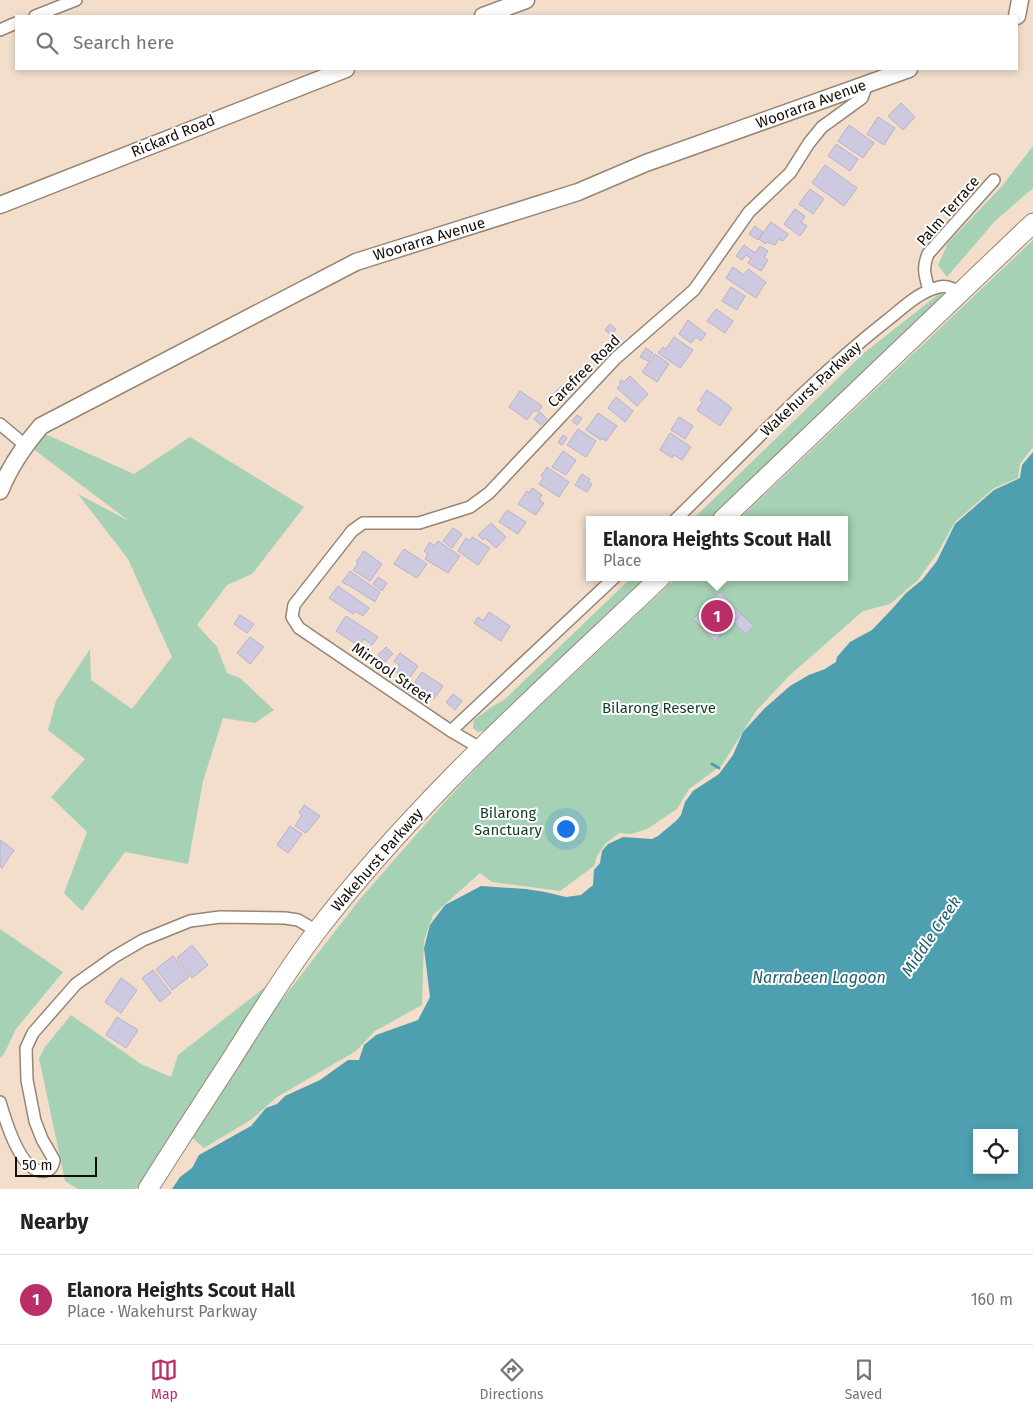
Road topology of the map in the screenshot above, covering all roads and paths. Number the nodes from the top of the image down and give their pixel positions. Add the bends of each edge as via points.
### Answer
1 (76, 0) edge
2 (526, 0) edge
3 (1020, 0) edge
4 (38, 15) edge
5 (487, 15) edge
6 (1017, 15) edge
7 (15, 23) edge
8 (0, 30) edge
9 (343, 70) edge
10 (906, 70) edge
11 (867, 84) junction
12 (994, 180) dead end
13 (0, 205) edge
14 (1033, 223) edge
15 (929, 290) junction
16 (960, 293) junction
17 (0, 424) edge
18 (25, 445) junction
19 (0, 491) edge
20 (680, 516) edge
21 (726, 516) edge
22 (611, 581) edge
23 (657, 581) edge
24 (292, 617) joint
25 (450, 731) junction
26 (480, 748) junction
27 (317, 931) junction
28 (0, 1102) edge
29 (148, 1189) edge

1 - 4 street
2 - 5 street
3 - 6 street
7 - 8 street
9 - 13 street, Rickard Road
10 - 11 street, Woorarra Avenue
11 - 18 street, Woorarra Avenue via 646,163 578,192 356,262 41,426
11 - 24 street, Carefree Road via 862,98 822,127 790,173 749,212 694,290 616,358 489,493 470,507 419,523 363,523 352,531 294,605
12 - 15 street, Palm Terrace via 928,254 924,273
14 - 16 main road
15 - 16 street, Wakehurst Parkway via 947,286
15 - 20 street, Wakehurst Parkway via 901,309 822,376
16 - 21 main road
17 - 18 street
18 - 19 street, Woorarra Avenue via 8,471
22 - 25 street
23 - 26 main road, Wakehurst Parkway
24 - 25 street, Mirrool Street via 299,628
25 - 26 street, Mirrool Street
26 - 27 main road, Wakehurst Parkway via 377,858
27 - 28 street via 298,920 285,918 220,917 190,921 143,940 76,984 32,1033 26,1048 27,1080 35,1121 54,1160 48,1170 40,1172 20,1155 8,1131
27 - 29 main road, Wakehurst Parkway via 288,970

